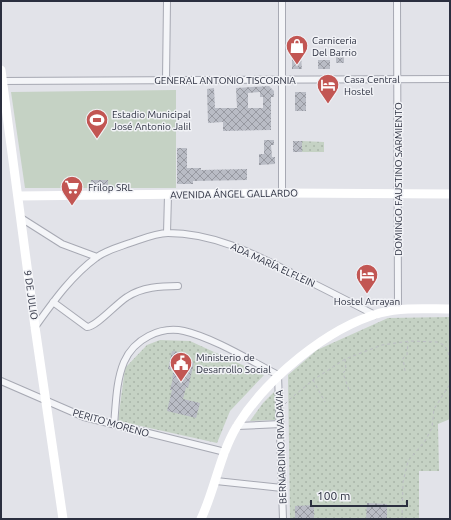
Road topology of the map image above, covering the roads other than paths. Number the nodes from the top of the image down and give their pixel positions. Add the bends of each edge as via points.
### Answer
1 (167, 1) edge
2 (282, 1) edge
3 (397, 1) edge
4 (1, 70) edge
5 (282, 79) junction
6 (450, 79) edge
7 (2, 80) edge
8 (166, 80) junction
9 (397, 80) junction
10 (282, 193) junction
11 (398, 194) junction
12 (450, 194) edge
13 (168, 195) junction
14 (18, 196) junction
15 (21, 218) junction
16 (167, 233) junction
17 (97, 257) junction
18 (178, 286) dead end
19 (52, 302) junction
20 (398, 309) junction
21 (450, 309) edge
22 (375, 314) junction
23 (35, 327) junction
24 (278, 375) junction
25 (1, 381) edge
26 (46, 401) junction
27 (281, 424) junction
28 (114, 425) junction
29 (237, 426) junction
30 (225, 452) junction
31 (216, 481) junction
32 (282, 488) junction
33 (63, 519) edge
34 (201, 519) edge
35 (283, 519) edge

1 - 8 street
2 - 5 street
3 - 9 street, DOMINGO FAUSTINO SARMIENTO
4 - 7 street, 9 DE JULIO
5 - 8 street, GENERAL ANTONIO TISCORNIA
5 - 9 street, GENERAL ANTONIO TISCORNIA
5 - 10 street
6 - 9 street, GENERAL ANTONIO TISCORNIA
7 - 8 street, GENERAL ANTONIO TISCORNIA
7 - 14 street, 9 DE JULIO
9 - 11 street, DOMINGO FAUSTINO SARMIENTO
10 - 11 street, AVENIDA ÁNGEL GALLARDO
10 - 13 street, AVENIDA ÁNGEL GALLARDO
11 - 12 street, AVENIDA ÁNGEL GALLARDO
11 - 20 street, DOMINGO FAUSTINO SARMIENTO
13 - 14 street, AVENIDA ÁNGEL GALLARDO
13 - 16 street
14 - 15 street, 9 DE JULIO
15 - 17 street via 62,244
15 - 23 street, 9 DE JULIO
16 - 17 street, ADA MARÍA ELFLEIN via 145,238
16 - 22 street, ADA MARÍA ELFLEIN via 214,239 238,247
17 - 19 street, ADA MARÍA ELFLEIN via 70,280
18 - 19 street via 161,286 128,296 90,327
19 - 23 street, ADA MARÍA ELFLEIN
20 - 21 street
20 - 22 street
22 - 24 street via 331,336
23 - 26 street, 9 DE JULIO
24 - 27 street, BERNARDINO RIVADAVIA
24 - 28 street via 225,348 183,331 168,330 152,334 133,346 124,360 120,372
24 - 29 street
25 - 26 street, PERITO MORENO
26 - 28 street, PERITO MORENO via 84,417
26 - 33 street, 9 DE JULIO
27 - 29 street
27 - 32 street, BERNARDINO RIVADAVIA
28 - 30 street, PERITO MORENO
29 - 30 street
30 - 31 street
31 - 32 street
31 - 34 street
32 - 35 street, BERNARDINO RIVADAVIA

